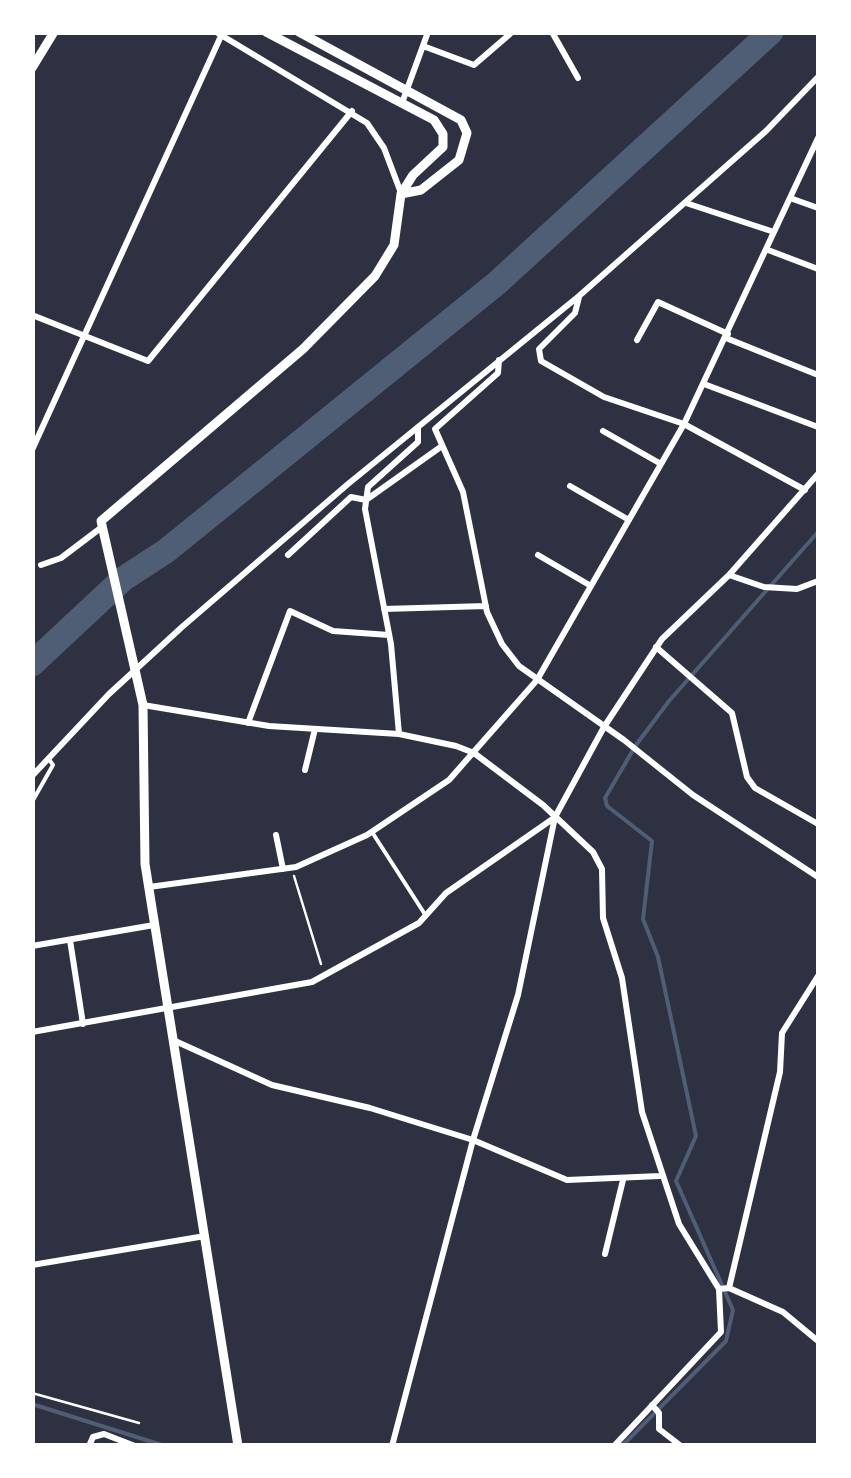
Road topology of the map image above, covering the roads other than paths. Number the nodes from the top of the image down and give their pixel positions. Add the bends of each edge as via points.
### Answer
1 (54, 32) edge
2 (266, 32) edge
3 (299, 32) edge
4 (428, 32) edge
5 (552, 32) edge
6 (218, 34) edge
7 (510, 34) edge
8 (423, 46) junction
9 (32, 68) edge
10 (818, 76) edge
11 (578, 78) dead end
12 (408, 88) junction
13 (402, 103) junction
14 (352, 111) junction
15 (818, 138) edge
16 (401, 194) junction
17 (790, 198) junction
18 (686, 203) junction
19 (818, 208) edge
20 (774, 232) junction
21 (768, 250) junction
22 (818, 269) edge
23 (579, 296) junction
24 (32, 315) edge
25 (86, 336) junction
26 (726, 337) junction
27 (637, 340) dead end
28 (499, 360) junction
29 (818, 374) edge
30 (704, 384) junction
31 (684, 424) junction
32 (418, 427) junction
33 (818, 428) edge
34 (603, 431) dead end
35 (442, 446) junction
36 (32, 450) edge
37 (662, 464) junction
38 (818, 474) edge
39 (570, 486) dead end
40 (804, 490) junction
41 (366, 500) junction
42 (629, 520) junction
43 (102, 532) junction
44 (288, 555) dead end
45 (538, 555) dead end
46 (41, 565) dead end
47 (729, 575) junction
48 (818, 581) edge
49 (591, 586) junction
50 (486, 606) junction
51 (384, 609) junction
52 (389, 635) junction
53 (656, 647) junction
54 (133, 667) junction
55 (537, 680) junction
56 (142, 704) junction
57 (248, 723) junction
58 (604, 726) junction
59 (315, 729) junction
60 (399, 734) junction
61 (474, 752) junction
62 (48, 758) junction
63 (305, 770) dead end
64 (32, 776) edge
65 (32, 802) edge
66 (555, 817) junction
67 (818, 824) edge
68 (372, 832) junction
69 (276, 835) dead end
70 (288, 868) junction
71 (818, 876) edge
72 (148, 887) junction
73 (426, 916) junction
74 (155, 925) junction
75 (70, 940) junction
76 (32, 946) edge
77 (818, 976) edge
78 (168, 1009) junction
79 (83, 1024) junction
80 (32, 1032) edge
81 (172, 1040) junction
82 (474, 1140) junction
83 (660, 1176) junction
84 (623, 1180) junction
85 (205, 1236) junction
86 (605, 1254) dead end
87 (32, 1265) edge
88 (729, 1288) junction
89 (719, 1289) junction
90 (818, 1341) edge
91 (652, 1405) junction
92 (90, 1446) edge
93 (135, 1446) edge
94 (238, 1446) edge
95 (392, 1446) edge
96 (614, 1446) edge
97 (681, 1446) edge

1 - 9 street
2 - 13 street
3 - 12 street
4 - 8 street
5 - 11 street
6 - 14 street
6 - 25 street
7 - 8 street via 474,64
8 - 12 street
10 - 18 street
12 - 13 street
12 - 16 street via 450,111 467,132 466,148 447,171
13 - 16 street via 434,120 444,147
14 - 16 street via 384,148
14 - 25 street via 148,361
15 - 17 street
16 - 43 street via 394,246 375,276 303,349 110,509
17 - 19 street
17 - 20 street
18 - 20 street
18 - 23 street
20 - 21 street
21 - 22 street
21 - 26 street
23 - 28 street
23 - 31 street via 575,313 538,348 541,361 604,397
24 - 25 street
25 - 36 street
26 - 27 street via 658,302
26 - 29 street
26 - 30 street
28 - 32 street
28 - 35 street via 498,373 434,428
30 - 31 street
30 - 33 street
31 - 37 street
31 - 40 street
32 - 41 street via 418,442 368,487
32 - 54 street
34 - 37 street
35 - 41 street
35 - 50 street via 463,492
37 - 42 street
38 - 40 street
39 - 42 street
40 - 47 street
41 - 44 street via 351,498
41 - 51 street
42 - 49 street
43 - 46 street
43 - 54 street
45 - 49 street
47 - 48 street via 764,587 797,589
47 - 53 street
49 - 55 street
50 - 51 street
50 - 55 street via 502,644
51 - 52 street
52 - 57 street via 333,632 290,611
52 - 60 street
53 - 58 street
53 - 67 street via 732,713 755,788
54 - 56 street
54 - 62 street
55 - 58 street
55 - 61 street
56 - 57 street
56 - 72 street
57 - 59 street
58 - 66 street
58 - 71 street via 693,796
59 - 60 street
59 - 63 street
60 - 61 street
61 - 66 street
61 - 68 street via 415,806
62 - 64 street
62 - 65 lane via 53,765
66 - 73 street via 446,894
66 - 82 street via 518,995
66 - 83 street via 602,869 603,918 622,978 633,1064
68 - 70 street
68 - 73 lane
69 - 70 street
70 - 72 street
72 - 74 street
73 - 78 street via 325,975 258,995
74 - 75 street
74 - 78 street
75 - 76 street
75 - 79 street
77 - 88 street via 782,1033 780,1072
78 - 79 street
78 - 81 street
79 - 80 street
81 - 82 street via 272,1086
81 - 85 street
82 - 84 street via 568,1180
82 - 95 street
83 - 84 street
83 - 89 street
84 - 86 street
85 - 87 street
85 - 94 street
88 - 89 street
88 - 90 street via 783,1312
89 - 91 street via 721,1332
91 - 96 street
91 - 97 street via 659,1429
92 - 93 street via 92,1437 104,1434

